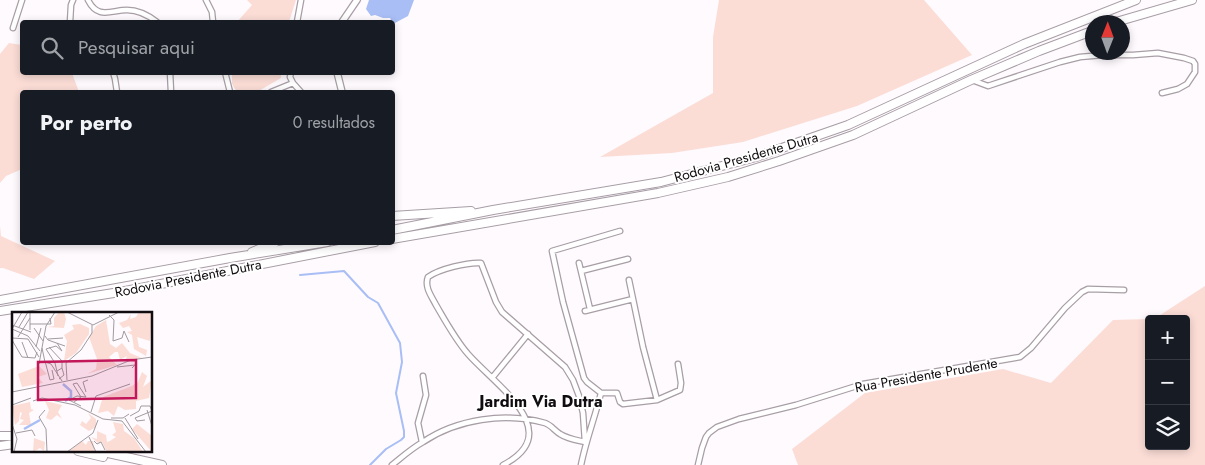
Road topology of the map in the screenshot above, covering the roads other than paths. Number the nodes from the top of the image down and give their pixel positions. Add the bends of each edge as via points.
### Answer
1 (22, 0) edge
2 (73, 0) edge
3 (88, 0) edge
4 (206, 0) edge
5 (301, 0) edge
6 (357, 0) edge
7 (1136, 0) edge
8 (1192, 0) edge
9 (1130, 18) edge
10 (70, 20) edge
11 (154, 20) edge
12 (213, 20) edge
13 (297, 20) edge
14 (343, 20) edge
15 (13, 28) dead end
16 (1085, 34) edge
17 (114, 75) edge
18 (170, 75) edge
19 (225, 75) edge
20 (290, 75) edge
21 (338, 75) edge
22 (971, 80) junction
23 (293, 83) junction
24 (117, 90) edge
25 (171, 90) edge
26 (229, 90) edge
27 (276, 90) edge
28 (299, 90) edge
29 (342, 90) edge
30 (1162, 94) dead end
31 (493, 210) junction
32 (395, 214) edge
33 (395, 229) edge
34 (620, 231) dead end
35 (395, 239) edge
36 (268, 245) edge
37 (309, 245) edge
38 (360, 245) edge
39 (234, 258) junction
40 (628, 259) dead end
41 (579, 263) dead end
42 (581, 271) junction
43 (629, 280) dead end
44 (1124, 290) dead end
45 (633, 299) junction
46 (0, 300) edge
47 (0, 311) edge
48 (528, 334) junction
49 (678, 364) dead end
50 (422, 376) dead end
51 (492, 378) junction
52 (601, 392) junction
53 (657, 400) junction
54 (526, 419) junction
55 (422, 442) junction
56 (585, 442) junction
57 (82, 452) edge
58 (104, 452) edge
59 (138, 465) edge
60 (162, 465) edge
61 (392, 465) edge
62 (503, 465) edge
63 (581, 465) edge
64 (698, 465) edge

1 - 15 street
2 - 10 street
3 - 11 street via 103,13 134,11
4 - 12 street
5 - 13 street
6 - 14 street
7 - 31 highway, Rodovia Presidente Dutra via 1024,44 848,125 796,145 661,182
8 - 9 highway
16 - 22 highway, Rodovia Presidente Dutra
17 - 24 street
18 - 25 street
19 - 26 street
20 - 23 street
21 - 29 street
22 - 30 street via 988,86 1060,62 1103,55 1158,53 1193,62 1191,80
22 - 35 highway, Rodovia Presidente Dutra via 853,135 728,177 658,193
23 - 27 street
23 - 28 street
31 - 32 highway
31 - 33 highway, Rodovia Presidente Dutra
34 - 52 street via 552,251 584,378
36 - 39 highway
37 - 39 highway, Rodovia Presidente Dutra
38 - 47 highway, Rodovia Presidente Dutra via 120,292
39 - 46 highway, Rodovia Presidente Dutra
40 - 42 street
41 - 42 street
42 - 45 street via 587,310
43 - 45 street
44 - 64 street, Rua Presidente Prudente via 1088,289 1082,292 1020,358 863,384 717,428 706,436
45 - 53 street
48 - 51 street
48 - 51 street via 502,312 480,263 428,277 428,290 459,343
48 - 56 street via 565,366 573,380 583,413
49 - 53 street via 680,390
50 - 55 street via 426,395 418,423
51 - 54 street via 520,406
52 - 53 street via 617,394 623,404
52 - 56 street
54 - 55 street via 477,420
54 - 56 street via 547,424 567,438
54 - 62 street via 530,435 524,450
55 - 61 street
56 - 63 street
57 - 59 highway
58 - 60 highway

